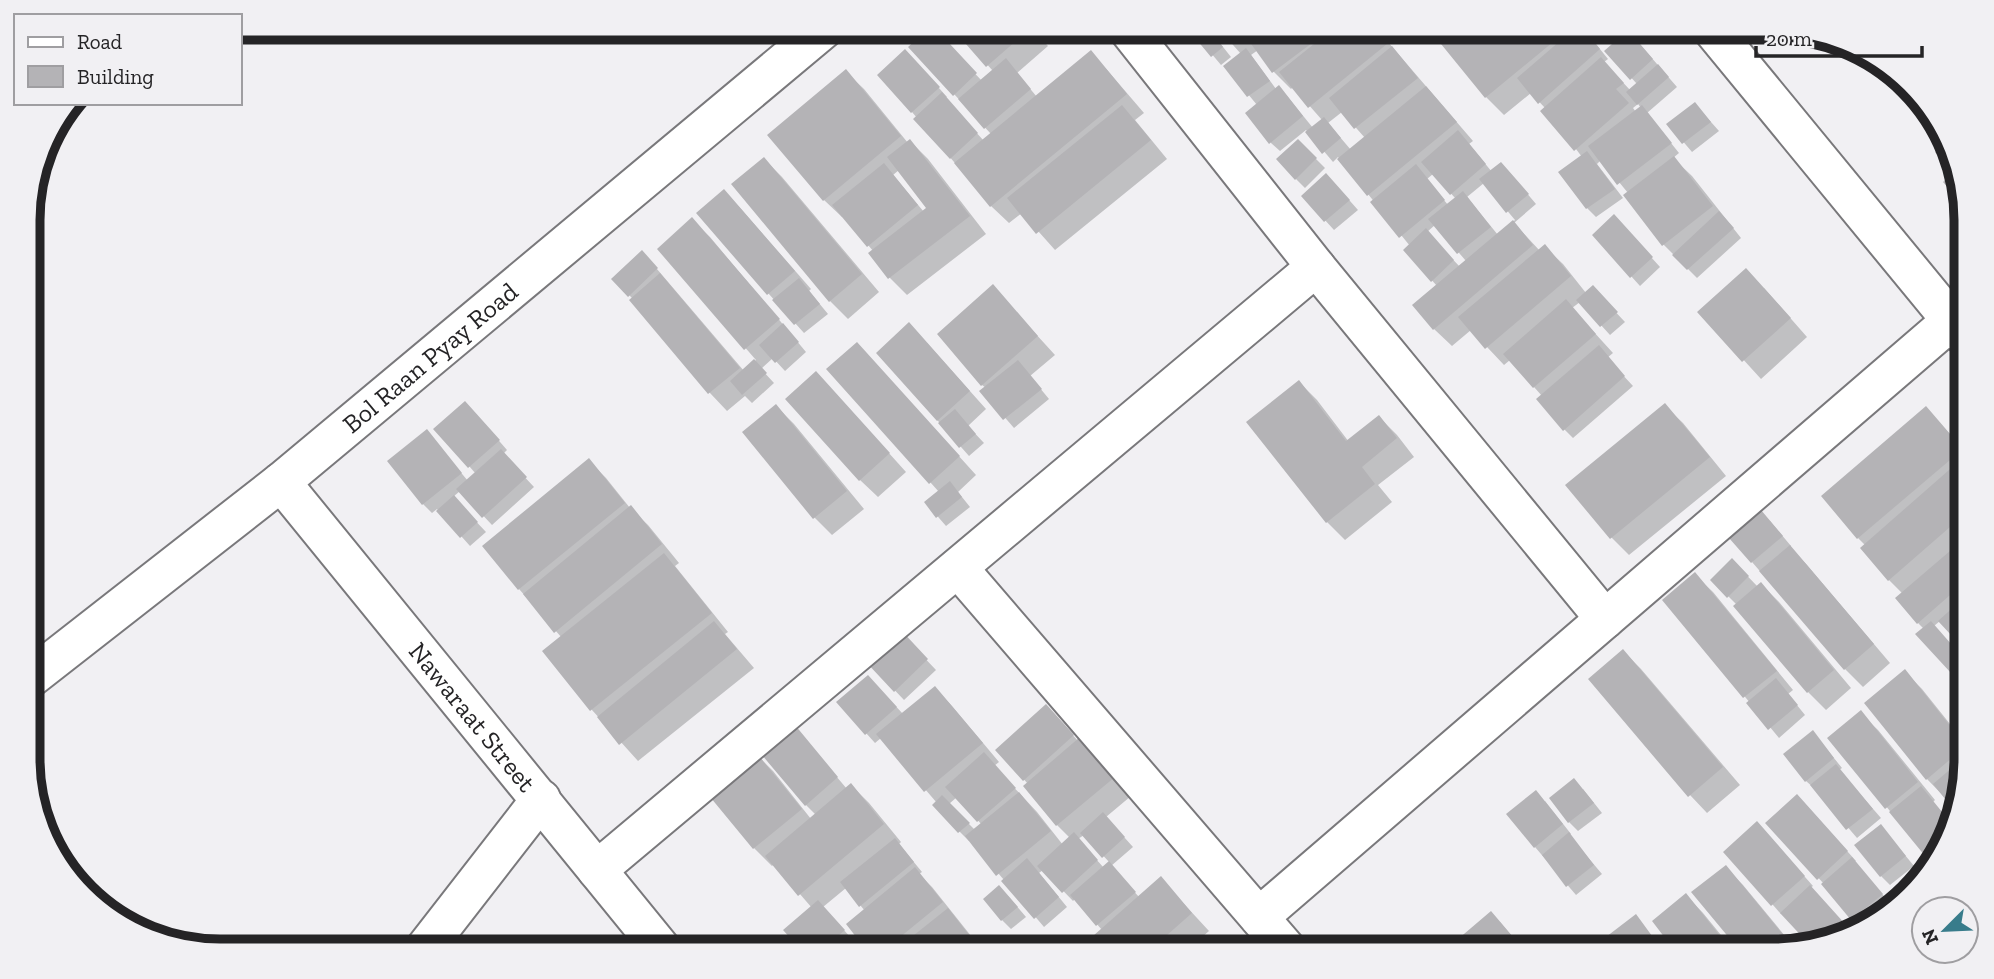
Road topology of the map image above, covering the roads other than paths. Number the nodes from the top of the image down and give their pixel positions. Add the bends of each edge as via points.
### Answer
1 (811, 40) edge
2 (1136, 40) edge
3 (1721, 40) edge
4 (1316, 267) junction
5 (1954, 315) edge
6 (1954, 327) edge
7 (281, 482) junction
8 (958, 568) junction
9 (1605, 619) junction
10 (40, 670) edge
11 (541, 799) junction
12 (597, 870) junction
13 (1259, 917) junction
14 (1277, 938) edge
15 (432, 939) edge
16 (653, 939) edge

1 - 7 street, Bol Raan Pyay Road
2 - 4 street
3 - 5 street
4 - 8 street
4 - 9 street
6 - 9 street
7 - 10 street, Bol Raan Pyay Road
7 - 11 street, Nawaraat Street
8 - 12 street
8 - 13 street
9 - 13 street
11 - 12 street, Nawaraat Street
11 - 15 street
12 - 16 street, Nawaraat Street
13 - 14 street

